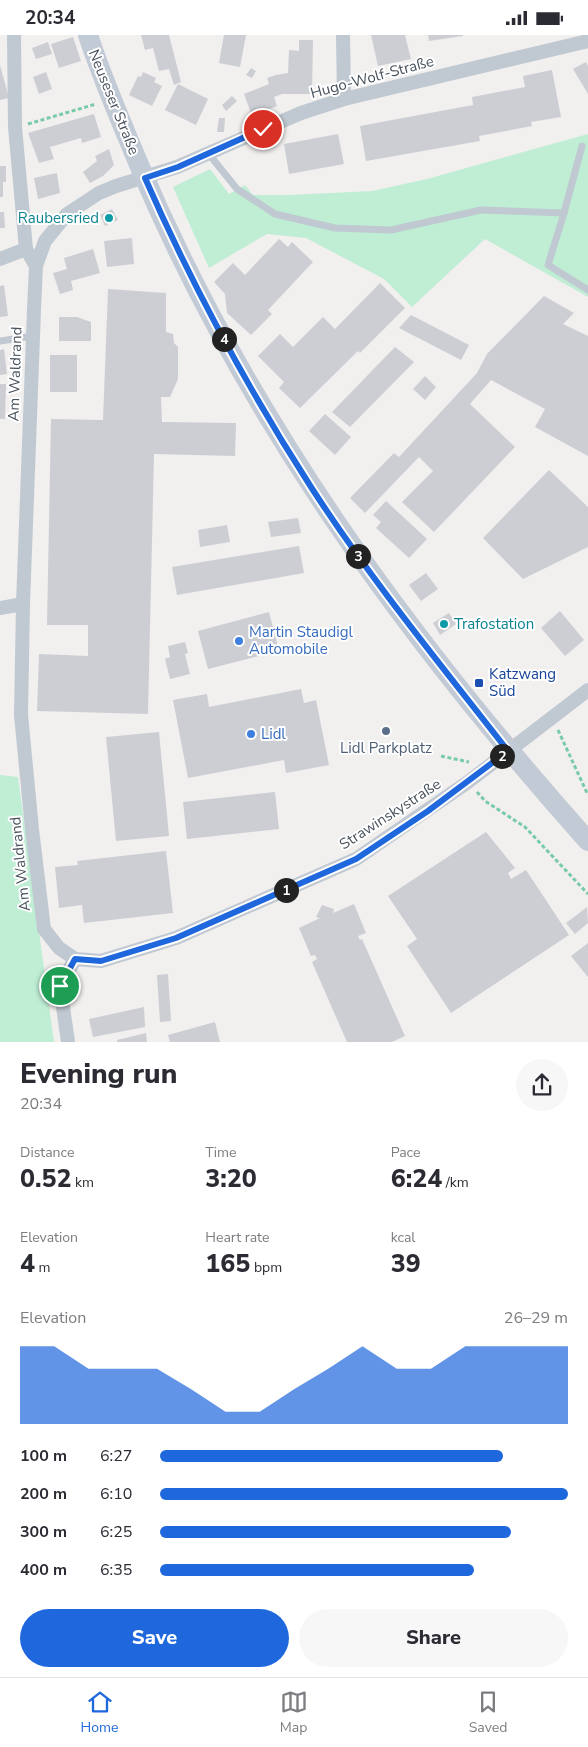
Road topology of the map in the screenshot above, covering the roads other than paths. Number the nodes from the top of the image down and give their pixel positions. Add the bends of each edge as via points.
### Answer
1 (14, 35) edge
2 (88, 35) edge
3 (343, 35) edge
4 (588, 41) edge
5 (344, 99) junction
6 (582, 146) dead end
7 (208, 153) junction
8 (145, 178) junction
9 (564, 213) junction
10 (26, 249) junction
11 (0, 259) edge
12 (36, 266) junction
13 (588, 290) edge
14 (33, 336) junction
15 (0, 341) edge
16 (23, 604) junction
17 (0, 608) edge
18 (588, 690) edge
19 (508, 751) junction
20 (588, 841) edge
21 (75, 959) junction
22 (68, 1042) edge

1 - 10 street via 15,127
2 - 8 main road, Neuseser Straße
3 - 5 street
4 - 5 street, Hugo-Wolf-Straße
5 - 7 street, Hugo-Wolf-Straße
6 - 9 lane
7 - 8 street, Hugo-Wolf-Straße
7 - 9 lane via 237,189 275,214 335,228 391,230 481,210
8 - 12 street, Am Waldrand via 100,193 67,214 45,241
8 - 19 main road, Neuseser Straße via 215,322 312,488 424,644
9 - 13 lane via 548,265
10 - 11 street
10 - 12 street
12 - 14 street, Am Waldrand
14 - 15 lane
14 - 16 street, Am Waldrand
16 - 17 street
16 - 21 street, Am Waldrand via 21,715 44,929 59,948
18 - 19 street, Strawinskystraße
19 - 20 main road, Neuseser Straße
19 - 21 street, Strawinskystraße via 356,859 176,938 101,961
21 - 22 street via 60,986

